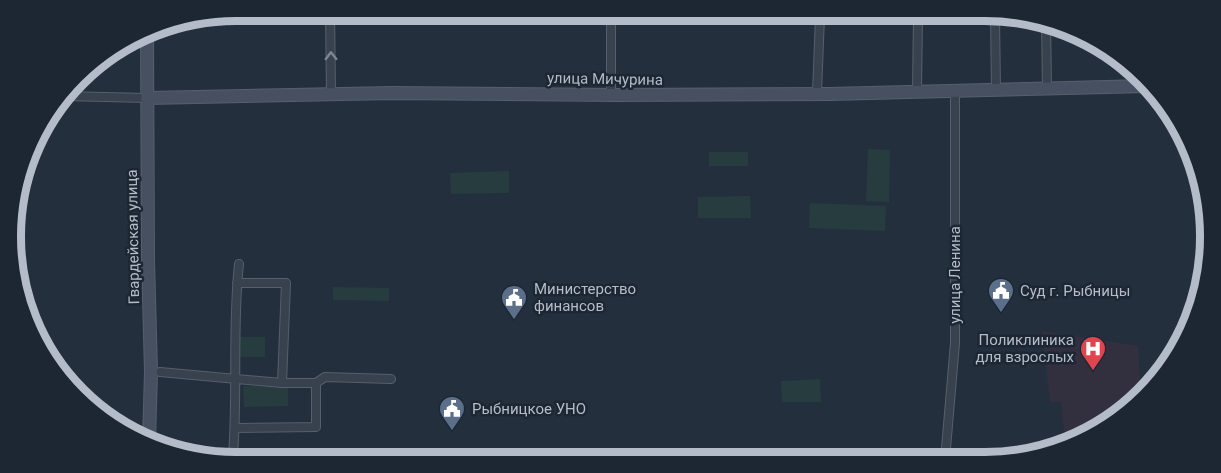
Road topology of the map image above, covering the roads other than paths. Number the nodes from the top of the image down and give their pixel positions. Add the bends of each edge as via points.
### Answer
1 (330, 21) edge
2 (611, 21) edge
3 (820, 21) edge
4 (918, 21) edge
5 (995, 21) edge
6 (1046, 30) edge
7 (147, 40) edge
8 (1136, 83) edge
9 (1047, 89) junction
10 (954, 90) junction
11 (996, 90) junction
12 (916, 91) junction
13 (817, 93) junction
14 (332, 94) junction
15 (73, 95) edge
16 (611, 95) junction
17 (148, 98) junction
18 (239, 264) dead end
19 (237, 283) junction
20 (160, 372) dead end
21 (234, 379) junction
22 (391, 379) dead end
23 (282, 383) junction
24 (316, 383) junction
25 (235, 428) junction
26 (149, 434) edge
27 (233, 452) edge
28 (946, 452) edge

14 -> 1 street
2 - 16 street
3 - 13 street
4 - 12 street
5 - 11 street
6 - 9 street
7 - 17 street, Гвардейская улица
8 - 9 street, улица Мичурина
9 - 11 street, улица Мичурина
10 - 11 street, улица Мичурина
10 - 12 street, улица Мичурина
10 - 28 street, улица Ленина via 955,343
12 - 13 street, улица Мичурина
13 - 16 street, улица Мичурина
14 - 16 street, улица Мичурина
14 - 17 street, улица Мичурина
15 - 17 street, улица Мичурина
17 - 26 street, Гвардейская улица
18 - 19 street
19 - 21 street
19 - 23 street via 286,283
20 - 21 street
21 - 23 street
21 - 25 street
22 - 24 street via 325,377
23 - 24 street
24 - 25 street via 316,427
25 - 27 street

